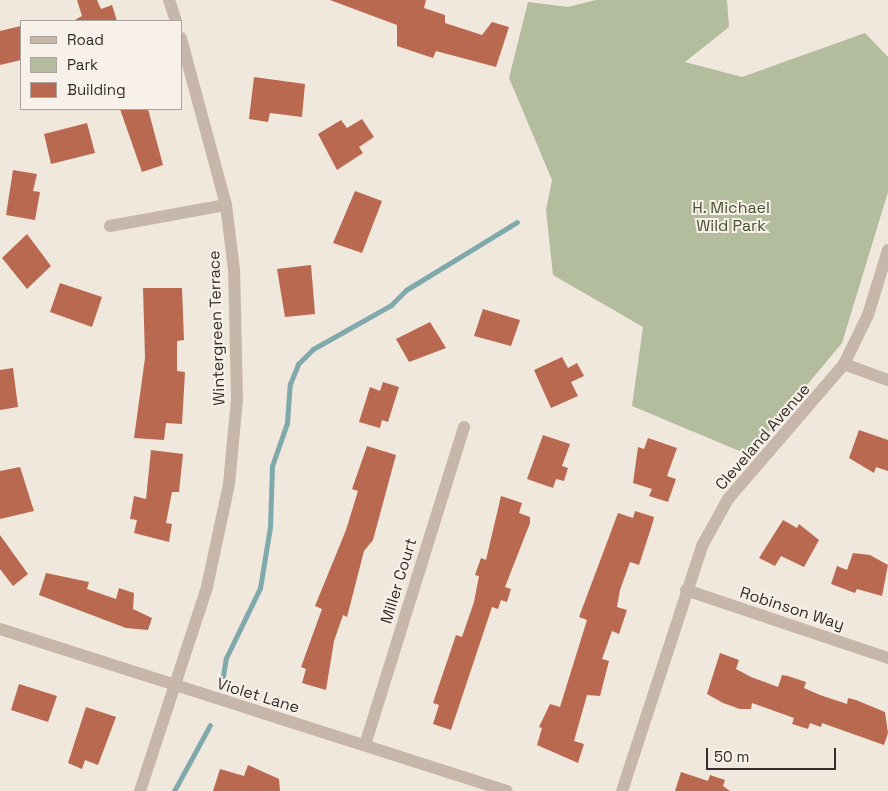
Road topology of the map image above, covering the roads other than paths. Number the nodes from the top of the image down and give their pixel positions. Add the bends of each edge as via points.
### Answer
1 (168, 0) edge
2 (176, 20) edge
3 (182, 42) edge
4 (226, 205) junction
5 (110, 226) dead end
6 (888, 250) edge
7 (844, 364) junction
8 (888, 380) edge
9 (464, 427) dead end
10 (686, 590) junction
11 (0, 629) edge
12 (888, 658) edge
13 (174, 687) junction
14 (364, 745) junction
15 (140, 791) edge
16 (507, 791) edge
17 (622, 791) edge

1 - 2 street
3 - 4 street, Wintergreen Terrace
4 - 5 street
4 - 13 street, Wintergreen Terrace via 237,335 237,399 229,484 208,587
6 - 7 street, Cleveland Avenue via 868,315
7 - 8 street
7 - 10 street, Cleveland Avenue via 728,499 702,546
9 - 14 street, Miller Court
10 - 12 street, Robinson Way
10 - 17 street, Cleveland Avenue
11 - 13 street, Violet Lane
13 - 14 street, Violet Lane
13 - 15 street, Wintergreen Terrace
14 - 16 street, Violet Lane

